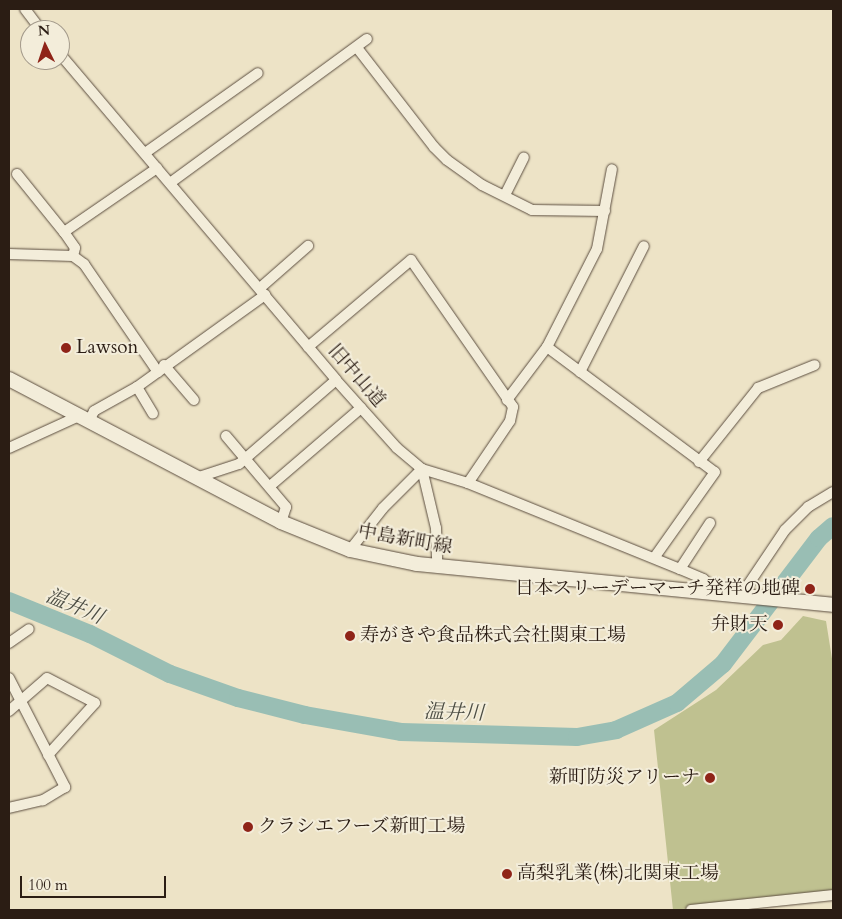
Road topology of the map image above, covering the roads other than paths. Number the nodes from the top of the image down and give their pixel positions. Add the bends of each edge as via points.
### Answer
1 (25, 9) edge
2 (33, 20) edge
3 (367, 39) dead end
4 (358, 49) junction
5 (70, 66) edge
6 (258, 73) dead end
7 (145, 153) junction
8 (524, 157) dead end
9 (157, 168) junction
10 (612, 169) dead end
11 (17, 174) dead end
12 (170, 183) junction
13 (505, 195) junction
14 (605, 211) junction
15 (64, 232) junction
16 (308, 246) dead end
17 (644, 246) dead end
18 (9, 254) edge
19 (72, 256) junction
20 (263, 292) junction
21 (308, 347) junction
22 (547, 347) junction
23 (815, 365) dead end
24 (161, 369) junction
25 (580, 372) junction
26 (9, 378) edge
27 (336, 380) junction
28 (136, 388) junction
29 (194, 400) dead end
30 (507, 400) junction
31 (361, 408) junction
32 (153, 414) dead end
33 (84, 418) junction
34 (226, 436) dead end
35 (9, 448) edge
36 (245, 459) junction
37 (699, 462) junction
38 (422, 469) junction
39 (196, 478) junction
40 (468, 483) junction
41 (270, 486) junction
42 (833, 492) edge
43 (282, 522) junction
44 (710, 523) dead end
45 (350, 550) junction
46 (654, 558) junction
47 (437, 566) junction
48 (680, 569) junction
49 (718, 592) junction
50 (749, 596) junction
51 (833, 608) edge
52 (29, 629) dead end
53 (9, 643) edge
54 (9, 678) edge
55 (20, 700) junction
56 (9, 710) edge
57 (48, 755) junction
58 (9, 806) edge
59 (833, 895) edge
60 (697, 910) edge

1 - 2 street
3 - 4 street
4 - 12 street via 213,149
4 - 13 street via 446,160 482,185
5 - 7 street, 旧中山道
6 - 7 street
7 - 9 street, 旧中山道
8 - 13 street
9 - 12 street, 旧中山道
9 - 15 street
10 - 14 street
11 - 15 street
12 - 20 street, 旧中山道
13 - 14 street via 532,210
14 - 22 street via 597,249
15 - 19 street via 75,248
16 - 20 street
17 - 25 street
18 - 19 street
19 - 24 street via 84,264
20 - 21 street, 旧中山道
20 - 24 street
21 - 27 street, 旧中山道
21 - 30 street via 411,260
22 - 25 street
22 - 30 street
23 - 37 street via 758,388
24 - 28 street
24 - 29 street
25 - 37 street
26 - 33 main road, 中島新町線
27 - 31 street, 旧中山道
27 - 36 street
28 - 32 street
28 - 33 street
30 - 40 street via 513,407 510,421
31 - 38 street, 旧中山道 via 397,448
31 - 41 street
33 - 35 street
33 - 39 main road, 中島新町線
34 - 36 street
36 - 39 street
36 - 41 street
37 - 46 street via 715,472
38 - 40 street, 旧中山道
38 - 45 street via 383,508
38 - 47 street via 436,528
39 - 43 main road, 中島新町線
40 - 46 street, 旧中山道
41 - 43 street via 286,507
42 - 50 street via 808,507 785,530 748,585
43 - 45 main road, 中島新町線
44 - 48 street
45 - 47 main road, 中島新町線
46 - 48 street, 旧中山道
47 - 49 main road, 中島新町線
48 - 49 street, 旧中山道 via 703,579
49 - 50 main road, 中島新町線
50 - 51 main road, 中島新町線
52 - 53 street
54 - 55 street
55 - 56 street
55 - 57 street
55 - 57 street via 47,678 95,703
57 - 58 street via 65,788 43,800
59 - 60 street

